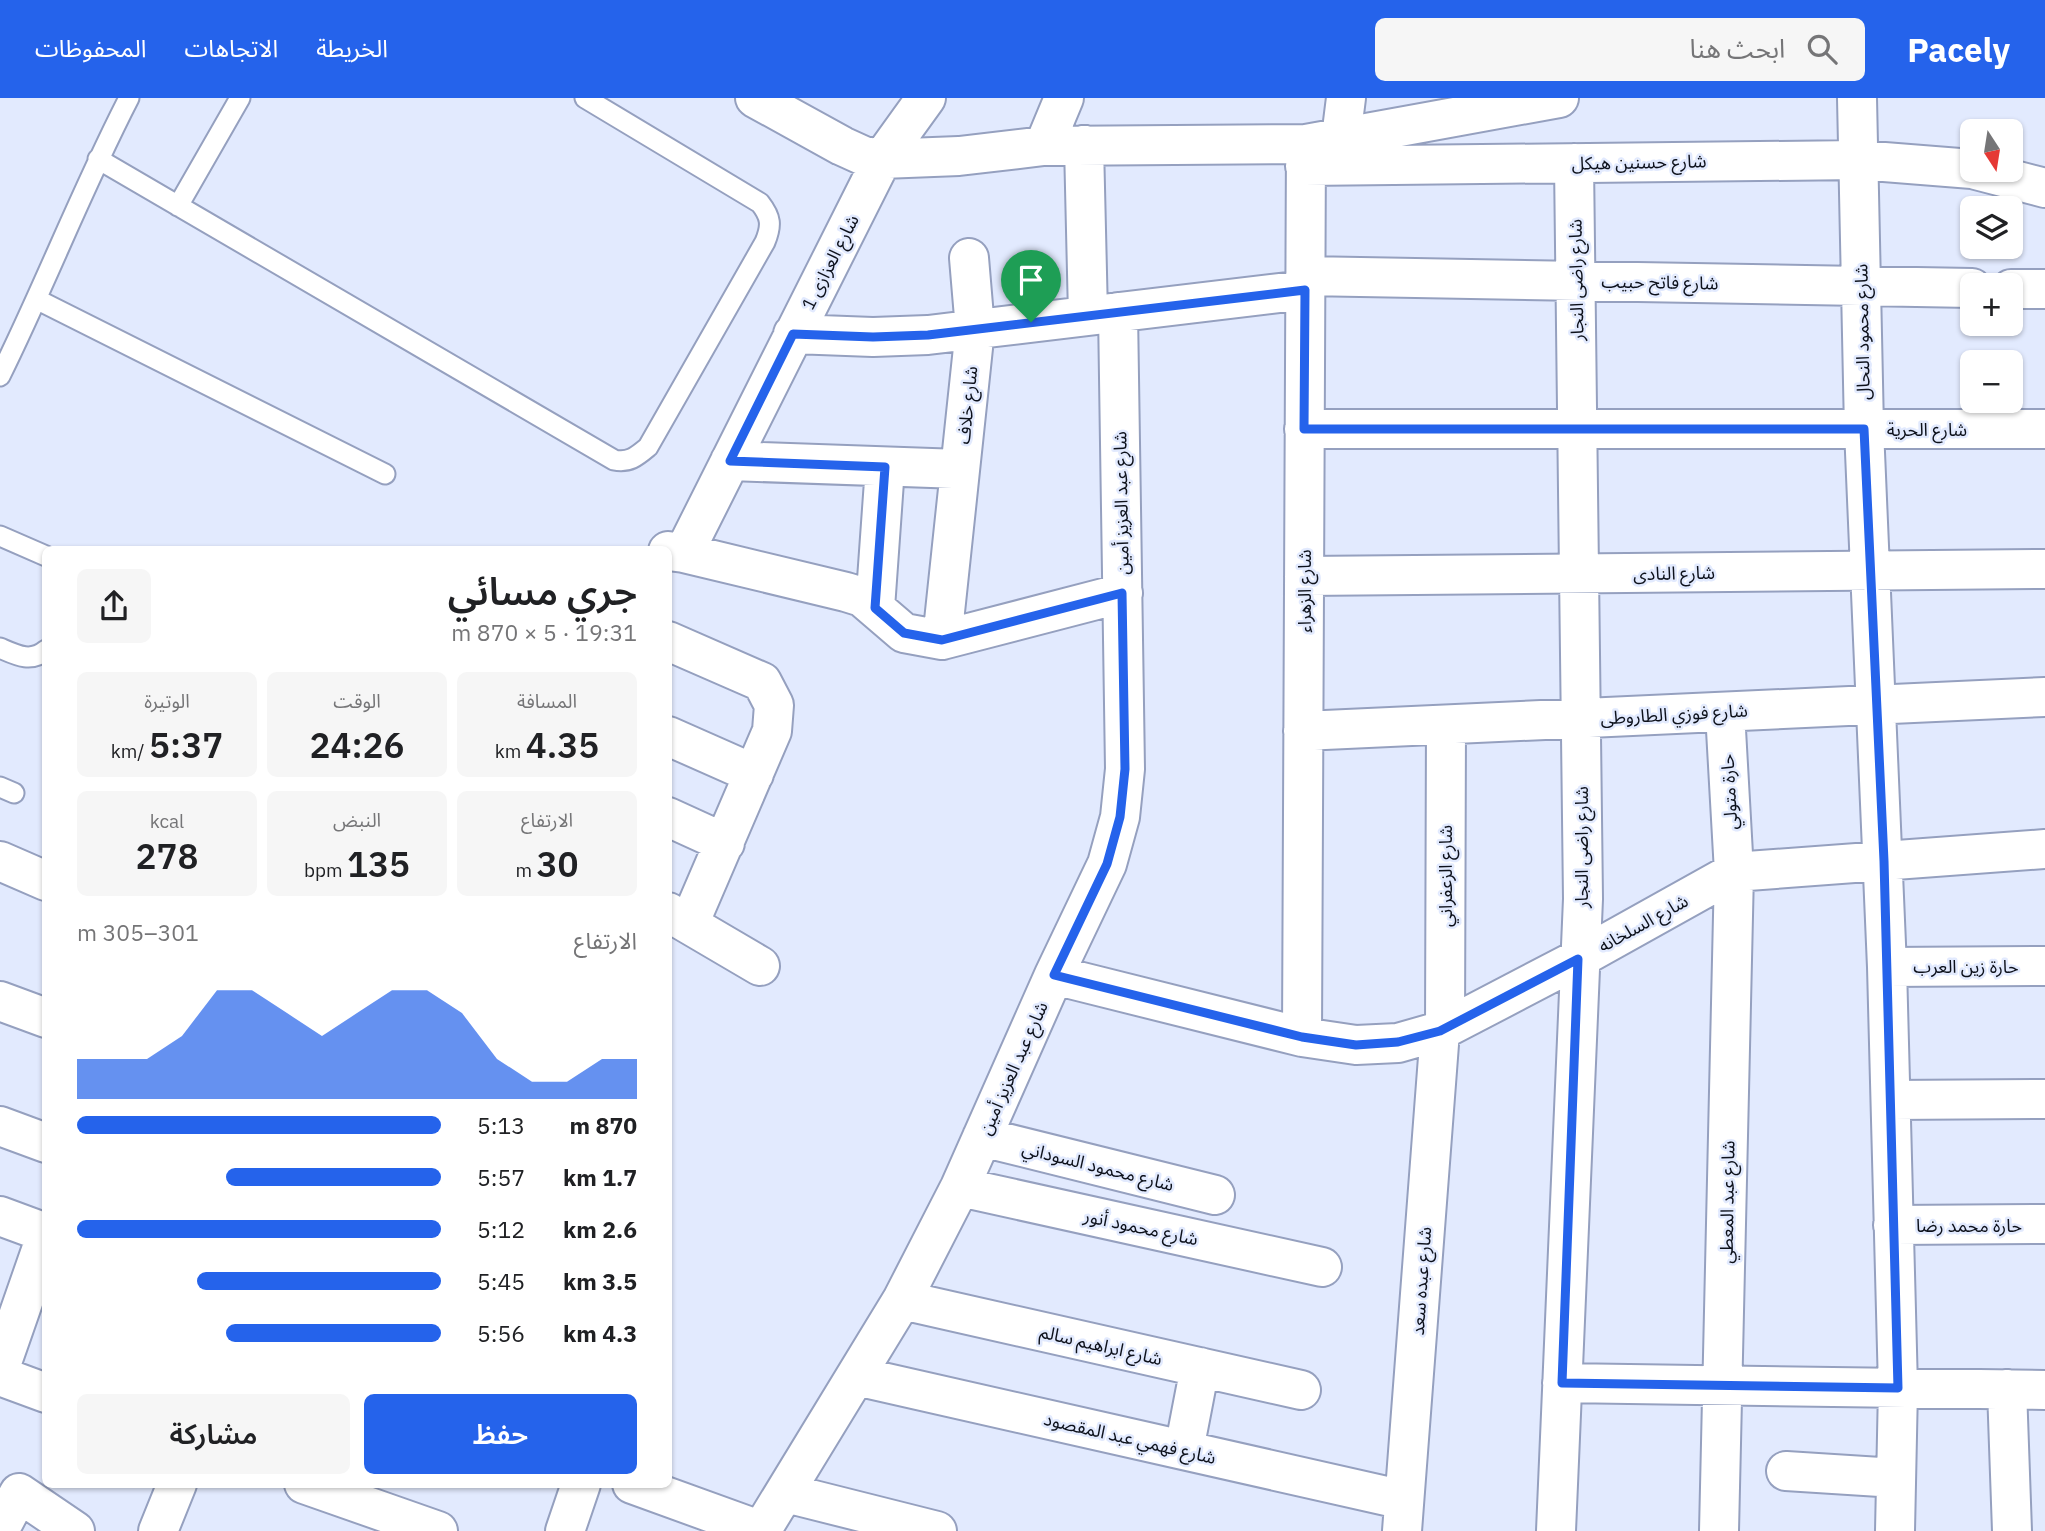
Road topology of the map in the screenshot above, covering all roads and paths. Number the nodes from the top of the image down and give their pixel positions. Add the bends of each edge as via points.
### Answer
1 (129, 98) edge
2 (240, 98) edge
3 (585, 98) edge
4 (755, 98) edge
5 (926, 98) edge
6 (1064, 98) edge
7 (1346, 98) edge
8 (1559, 98) edge
9 (1857, 98) edge
10 (1084, 145) junction
11 (1045, 146) junction
12 (1317, 150) junction
13 (98, 159) junction
14 (882, 159) junction
15 (1858, 160) junction
16 (1574, 163) junction
17 (1960, 168) edge
18 (2023, 182) edge
19 (2045, 188) edge
20 (178, 206) junction
21 (969, 258) dead end
22 (1576, 281) junction
23 (1305, 283) junction
24 (1861, 286) junction
25 (1960, 288) edge
26 (2023, 289) edge
27 (2045, 289) edge
28 (38, 300) junction
29 (1103, 313) junction
30 (975, 329) junction
31 (793, 334) junction
32 (0, 376) edge
33 (1304, 429) junction
34 (1577, 429) junction
35 (1864, 429) junction
36 (2045, 429) edge
37 (730, 461) junction
38 (885, 467) junction
39 (960, 469) junction
40 (384, 474) dead end
41 (0, 536) edge
42 (676, 552) edge
43 (42, 554) edge
44 (2045, 569) edge
45 (1871, 571) junction
46 (1579, 574) junction
47 (1304, 576) junction
48 (1122, 593) junction
49 (875, 608) junction
50 (942, 640) junction
51 (672, 643) edge
52 (0, 648) edge
53 (42, 653) edge
54 (2045, 697) edge
55 (1877, 705) junction
56 (1725, 712) junction
57 (1580, 719) junction
58 (1446, 725) junction
59 (1303, 731) junction
60 (672, 738) edge
61 (754, 774) junction
62 (672, 819) edge
63 (725, 843) junction
64 (2045, 849) edge
65 (1884, 861) junction
66 (0, 862) edge
67 (1734, 872) junction
68 (42, 879) edge
69 (679, 918) edge
70 (1578, 959) junction
71 (2045, 965) edge
72 (760, 966) dead end
73 (1887, 967) junction
74 (1054, 975) junction
75 (0, 1001) edge
76 (42, 1017) edge
77 (1442, 1029) junction
78 (1302, 1037) junction
79 (2045, 1099) edge
80 (1891, 1100) junction
81 (0, 1126) edge
82 (982, 1138) junction
83 (42, 1142) edge
84 (960, 1187) junction
85 (1214, 1195) dead end
86 (0, 1216) edge
87 (2045, 1224) edge
88 (1894, 1225) junction
89 (42, 1252) edge
90 (42, 1256) edge
91 (1322, 1266) dead end
92 (901, 1300) junction
93 (1200, 1367) junction
94 (0, 1368) edge
95 (0, 1376) edge
96 (856, 1376) junction
97 (1562, 1383) junction
98 (1723, 1385) junction
99 (1898, 1388) junction
100 (2007, 1389) junction
101 (1301, 1390) dead end
102 (2045, 1390) edge
103 (42, 1392) edge
104 (1184, 1451) junction
105 (1786, 1471) dead end
106 (1896, 1478) junction
107 (10, 1482) edge
108 (175, 1488) edge
109 (313, 1488) edge
110 (580, 1488) edge
111 (643, 1488) edge
112 (786, 1493) junction
113 (1403, 1515) edge
114 (386, 1522) edge
115 (0, 1530) edge
116 (54, 1531) edge
117 (75, 1531) edge
118 (158, 1531) edge
119 (438, 1531) edge
120 (565, 1531) edge
121 (762, 1531) edge
122 (937, 1531) edge
123 (1556, 1531) edge
124 (1719, 1531) edge
125 (1895, 1531) edge
126 (2012, 1531) edge

1 - 13 lane
2 - 20 lane
3 - 20 lane via 760,203 771,227 648,447 633,460 614,460
4 - 14 street via 842,146
5 - 14 street, شارع العزازى 1
6 - 11 street
7 - 12 street, شارع الزهراء
8 - 12 street
9 - 15 street, شارع محمود النحال
10 - 11 street
10 - 12 street
10 - 29 street, شارع عبد العزيز أمين
11 - 14 street
12 - 16 street, شارع حسنين هيكل
12 - 23 street, شارع الزهراء
13 - 20 lane
13 - 28 lane
14 - 31 street, شارع العزازى 1
15 - 16 street, شارع حسنين هيكل
15 - 17 street, شارع حسنين هيكل
15 - 24 street, شارع محمود النحال
16 - 22 street, شارع راضى النجار
18 - 19 street, شارع حسنين هيكل
21 - 30 street, شارع خلاف
22 - 23 street, شارع فاتح حبيب
22 - 24 street, شارع فاتح حبيب
22 - 34 street, شارع راضى النجار
23 - 29 street, شارع فاتح حبيب
23 - 33 street, شارع الزهراء
24 - 25 street, شارع فاتح حبيب
24 - 35 street, شارع محمود النحال
26 - 27 street
28 - 32 lane
28 - 40 lane
29 - 30 street, شارع فاتح حبيب
29 - 48 street, شارع عبد العزيز أمين
30 - 31 street, شارع فاتح حبيب via 873,337
30 - 39 street, شارع خلاف
31 - 37 street, شارع العزازى 1
33 - 34 street, شارع الحرية
33 - 47 street, شارع الزهراء
34 - 35 street, شارع الحرية
34 - 46 street, شارع راضى النجار
35 - 36 street, شارع الحرية
35 - 45 street, شارع محمود النحال
37 - 38 street
37 - 42 street, شارع العزازى 1
38 - 39 street
38 - 49 street
39 - 50 street, شارع خلاف
41 - 43 lane
42 - 49 street via 846,592
44 - 45 street, شارع النادى
45 - 46 street, شارع النادى
45 - 55 street, شارع محمود النحال
46 - 47 street, شارع النادى
46 - 57 street, شارع راضى النجار
47 - 59 street, شارع الزهراء
48 - 50 street
48 - 74 street, شارع عبد العزيز أمين via 1125,769 1120,817 1107,864
49 - 50 street via 904,633
51 - 61 street via 762,682 774,705 772,731
52 - 53 lane via 28,658
54 - 55 street, شارع فوزي الطاروطى
55 - 56 street, شارع فوزي الطاروطى
55 - 65 street, شارع محمود النحال
56 - 57 street, شارع فوزي الطاروطى
56 - 67 street, حارة متولي
57 - 58 street, شارع فوزي الطاروطى
57 - 70 street, شارع راضى النجار via 1583,899
58 - 59 street, شارع فوزي الطاروطى
58 - 77 street, شارع الزعفراني
59 - 78 street, شارع الزهراء
60 - 61 street
61 - 63 street
62 - 63 street
63 - 69 street
64 - 65 street, شارع السلخانه
65 - 67 street, شارع السلخانه
65 - 73 street, شارع محمود النحال
66 - 68 street
67 - 70 street, شارع السلخانه
67 - 98 street, شارع عبد المعطي
69 - 72 street
70 - 77 street, شارع السلخانه
70 - 97 street, شارع راضى النجار
71 - 73 street, حارة زين العرب
73 - 80 street, شارع محمود النحال
74 - 78 street, شارع السلخانه
74 - 82 street, شارع عبد العزيز أمين
75 - 76 street
77 - 78 street, شارع السلخانه via 1398,1042 1356,1045
77 - 113 street, شارع عبده سعد
79 - 80 street
80 - 88 street, شارع محمود النحال
81 - 83 street
82 - 84 street, شارع عبد العزيز أمين
82 - 85 street, شارع محمود السوداني
84 - 91 street, شارع محمود أنور
84 - 92 street, شارع عبد العزيز أمين
86 - 89 street
87 - 88 street, حارة محمد رضا
88 - 99 street, شارع محمود النحال
90 - 94 street
92 - 93 street, شارع ابراهيم سالم
92 - 96 street, شارع عبد العزيز أمين
93 - 101 street, شارع ابراهيم سالم
93 - 104 street
95 - 103 street
96 - 104 street, شارع فهمي عبد المقصود
96 - 112 street, شارع عبد العزيز أمين
97 - 98 street
97 - 123 street, شارع راضى النجار
98 - 99 street
98 - 124 street, شارع عبد المعطي
99 - 100 street
99 - 106 street, شارع محمود النحال
100 - 102 street
100 - 126 street
104 - 113 street, شارع فهمي عبد المقصود
105 - 106 street
106 - 125 street, شارع محمود النحال
107 - 115 street
107 - 116 street
107 - 117 street
108 - 118 street
109 - 114 street
110 - 120 street
111 - 121 street
112 - 121 street, شارع عبد العزيز أمين
112 - 122 street
114 - 119 street

